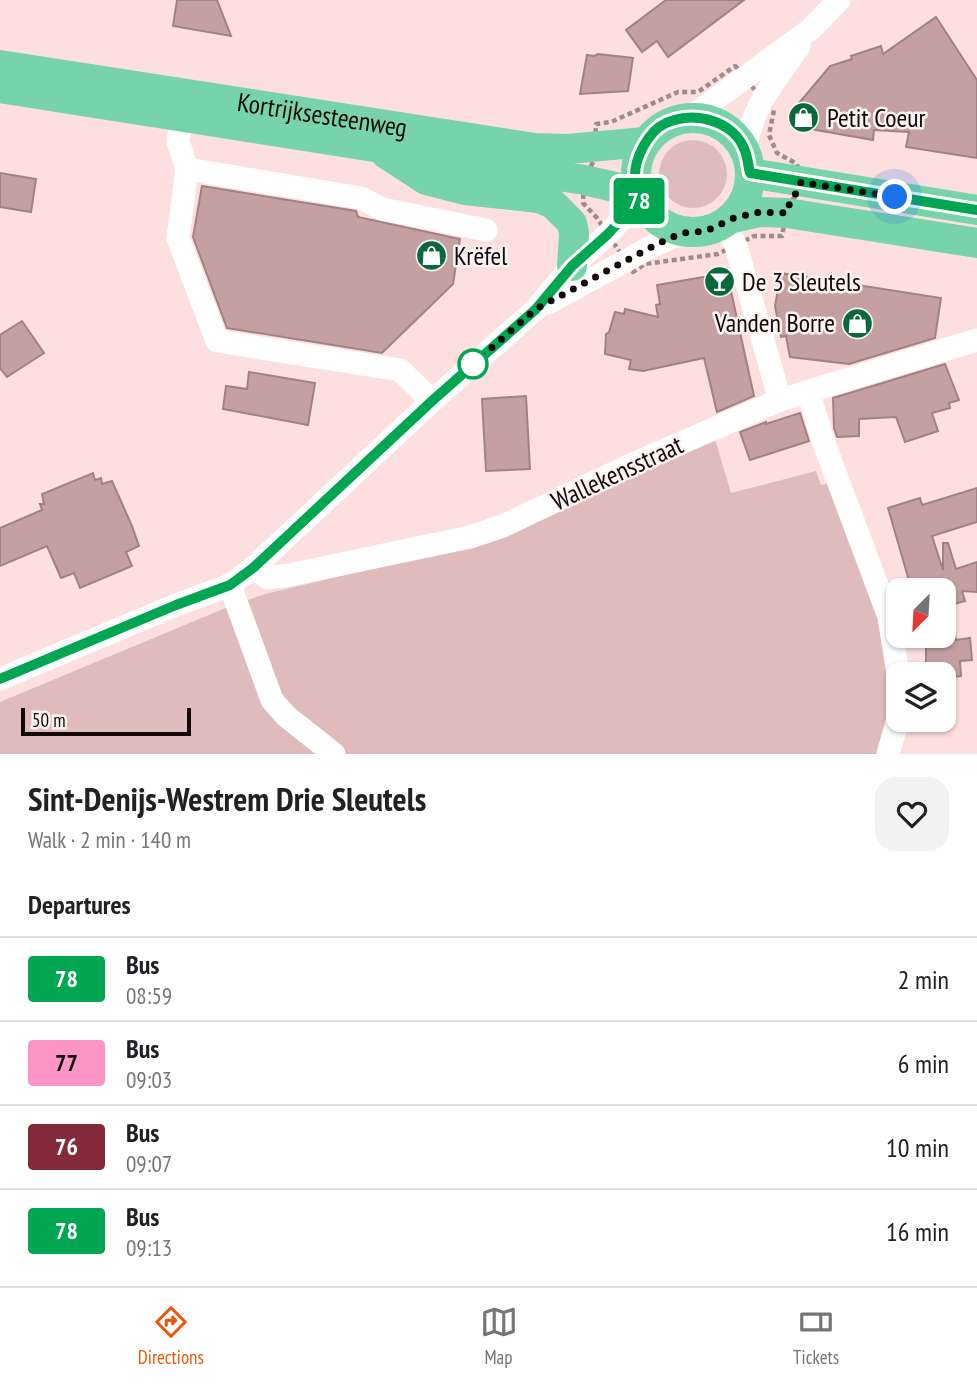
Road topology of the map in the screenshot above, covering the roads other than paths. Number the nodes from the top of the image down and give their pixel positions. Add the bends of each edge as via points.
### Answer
1 (839, 0) edge
2 (811, 29) junction
3 (0, 65) edge
4 (0, 88) edge
5 (182, 117) junction
6 (691, 117) junction
7 (645, 142) junction
8 (377, 148) junction
9 (747, 161) junction
10 (187, 169) junction
11 (639, 195) junction
12 (977, 210) edge
13 (731, 229) junction
14 (486, 230) dead end
15 (682, 233) junction
16 (977, 243) edge
17 (572, 266) junction
18 (536, 309) junction
19 (977, 340) edge
20 (808, 392) junction
21 (780, 400) junction
22 (432, 401) junction
23 (253, 568) junction
24 (230, 585) junction
25 (896, 662) edge
26 (0, 679) edge
27 (894, 732) edge
28 (334, 754) edge
29 (888, 754) edge

1 - 2 street
2 - 6 street
2 - 9 street via 749,125
3 - 7 main road, Kortrijksesteenweg via 535,148
4 - 5 main road, Kortrijksesteenweg
5 - 8 main road, Kortrijksesteenweg
5 - 10 street via 178,141
6 - 7 main road via 665,123
6 - 9 main road via 707,118 730,130
7 - 11 main road via 634,176
8 - 11 main road, Kortrijksesteenweg via 584,180
8 - 17 main road via 426,180 554,204 572,223
9 - 12 main road via 801,182
9 - 13 main road via 748,198
10 - 14 street via 361,198 382,209
10 - 22 street via 178,238 217,341 400,370
11 - 15 main road via 657,221
11 - 17 street via 608,234
13 - 15 main road
13 - 16 main road via 760,212 787,213
13 - 21 street
15 - 18 street
17 - 18 street
18 - 22 street
19 - 20 street, Wallekensstraat
20 - 21 street, Wallekensstraat
20 - 25 street via 890,617
21 - 23 street, Wallekensstraat via 471,537 268,578
22 - 23 street
23 - 24 street
24 - 26 street
24 - 28 street via 272,700
27 - 29 street

